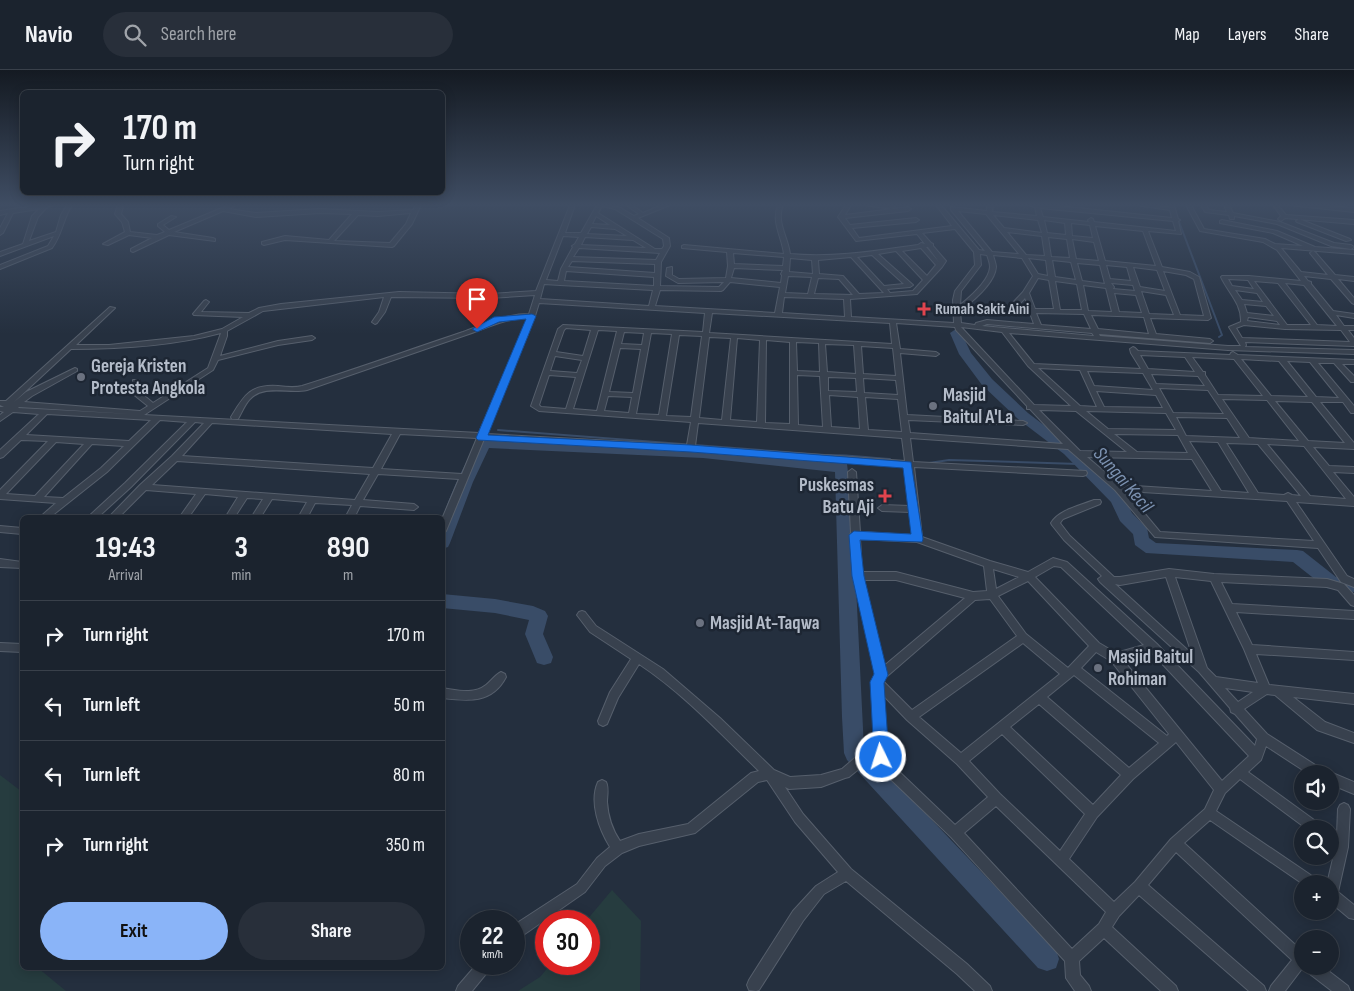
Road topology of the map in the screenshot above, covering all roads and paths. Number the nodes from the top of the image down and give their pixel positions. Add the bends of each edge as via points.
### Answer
1 (19, 248) edge
2 (48, 248) edge
3 (136, 248) edge
4 (558, 248) edge
5 (575, 248) edge
6 (614, 248) edge
7 (650, 248) edge
8 (665, 248) edge
9 (695, 248) edge
10 (785, 248) edge
11 (903, 248) edge
12 (924, 248) edge
13 (934, 248) edge
14 (973, 248) edge
15 (987, 248) edge
16 (1017, 248) edge
17 (1047, 248) edge
18 (1070, 248) edge
19 (1097, 248) edge
20 (1150, 248) edge
21 (1277, 248) joint
22 (1309, 248) edge
23 (897, 249) junction
24 (132, 250) dead end
25 (653, 250) junction
26 (664, 251) junction
27 (730, 251) junction
28 (1315, 251) junction
29 (1353, 251) edge
30 (872, 252) junction
31 (977, 252) junction
32 (990, 253) junction
33 (0, 254) edge
34 (787, 254) junction
35 (1023, 255) junction
36 (852, 256) junction
37 (1048, 257) junction
38 (815, 258) junction
39 (570, 259) junction
40 (1073, 260) junction
41 (658, 262) junction
42 (1102, 262) junction
43 (1129, 265) junction
44 (732, 266) junction
45 (940, 266) junction
46 (0, 267) edge
47 (670, 268) dead end
48 (1159, 268) junction
49 (564, 269) junction
50 (784, 271) junction
51 (640, 274) junction
52 (657, 274) junction
53 (1299, 274) junction
54 (816, 275) junction
55 (1036, 276) junction
56 (841, 277) junction
57 (1249, 278) junction
58 (1335, 278) junction
59 (1354, 279) edge
60 (729, 280) junction
61 (1053, 280) junction
62 (1280, 281) junction
63 (542, 282) junction
64 (925, 282) junction
65 (560, 283) junction
66 (1080, 283) junction
67 (1309, 283) junction
68 (782, 285) junction
69 (909, 285) junction
70 (1110, 286) junction
71 (636, 287) junction
72 (657, 288) junction
73 (884, 288) junction
74 (1231, 288) junction
75 (1136, 289) junction
76 (1343, 289) junction
77 (1354, 290) edge
78 (1257, 291) junction
79 (539, 293) junction
80 (1026, 293) junction
81 (1169, 293) junction
82 (388, 295) junction
83 (781, 295) junction
84 (811, 295) junction
85 (889, 295) junction
86 (838, 296) junction
87 (857, 296) junction
88 (847, 297) junction
89 (536, 301) junction
90 (206, 302) dead end
91 (1241, 302) junction
92 (1354, 302) edge
93 (1267, 304) junction
94 (652, 307) junction
95 (112, 308) dead end
96 (709, 310) junction
97 (957, 310) junction
98 (994, 310) dead end
99 (1010, 310) junction
100 (1032, 311) junction
101 (1057, 311) junction
102 (1116, 314) junction
103 (1333, 314) junction
104 (250, 315) junction
105 (778, 315) junction
106 (1245, 315) junction
107 (532, 316) junction
108 (1351, 316) edge
109 (1146, 317) junction
110 (1178, 317) junction
111 (848, 318) junction
112 (1279, 319) junction
113 (375, 322) dead end
114 (893, 322) junction
115 (1354, 322) edge
116 (1244, 323) junction
117 (1038, 326) junction
118 (1285, 327) junction
119 (595, 328) junction
120 (979, 328) junction
121 (1316, 328) junction
122 (1345, 328) junction
123 (1354, 328) edge
124 (224, 330) junction
125 (621, 330) junction
126 (960, 330) junction
127 (1094, 330) junction
128 (648, 331) junction
129 (1004, 331) junction
130 (676, 333) junction
131 (1153, 335) junction
132 (705, 336) junction
133 (312, 338) dead end
134 (734, 338) junction
135 (1098, 338) junction
136 (763, 339) junction
137 (793, 340) junction
138 (1240, 340) junction
139 (1129, 341) junction
140 (822, 342) junction
141 (1354, 343) edge
142 (857, 344) junction
143 (617, 346) junction
144 (68, 347) junction
145 (645, 347) junction
146 (1224, 347) junction
147 (1244, 347) junction
148 (896, 349) junction
149 (1354, 352) edge
150 (1134, 353) junction
151 (552, 354) junction
152 (936, 354) dead end
153 (1188, 356) junction
154 (1235, 356) junction
155 (586, 358) junction
156 (215, 359) junction
157 (1281, 359) junction
158 (1312, 360) junction
159 (1338, 362) junction
160 (1354, 362) edge
161 (1034, 366) junction
162 (75, 370) dead end
163 (1083, 370) junction
164 (1145, 370) junction
165 (546, 373) junction
166 (793, 373) junction
167 (824, 374) junction
168 (1202, 374) junction
169 (580, 375) junction
170 (860, 376) junction
171 (899, 378) junction
172 (1354, 380) edge
173 (136, 382) dead end
174 (1092, 388) junction
175 (1212, 388) junction
176 (1157, 389) junction
177 (825, 392) junction
178 (605, 394) junction
179 (636, 395) junction
180 (862, 395) junction
181 (902, 398) junction
182 (1217, 398) junction
183 (1269, 398) junction
184 (1314, 400) junction
185 (1350, 405) edge
186 (153, 406) junction
187 (1030, 406) junction
188 (5, 407) edge
189 (1078, 407) junction
190 (1101, 408) junction
191 (570, 411) junction
192 (44, 413) junction
193 (142, 413) junction
194 (600, 413) junction
195 (1170, 413) junction
196 (160, 416) junction
197 (632, 416) junction
198 (1228, 416) junction
199 (235, 417) junction
200 (662, 417) junction
201 (904, 417) junction
202 (695, 418) junction
203 (0, 419) edge
204 (192, 421) junction
205 (726, 421) junction
206 (210, 422) junction
207 (761, 424) junction
208 (1023, 424) dead end
209 (794, 427) junction
210 (827, 430) junction
211 (1107, 431) junction
212 (397, 432) junction
213 (864, 433) junction
214 (482, 435) junction
215 (906, 435) junction
216 (1183, 436) junction
217 (19, 437) junction
218 (1221, 440) junction
219 (53, 441) junction
220 (90, 442) junction
221 (1247, 442) junction
222 (1261, 443) junction
223 (132, 444) junction
224 (1307, 444) junction
225 (692, 445) junction
226 (1353, 446) edge
227 (1067, 447) junction
228 (1133, 453) junction
229 (1078, 454) junction
230 (0, 455) edge
231 (1194, 456) junction
232 (176, 458) junction
233 (908, 465) junction
234 (1326, 469) junction
235 (375, 470) junction
236 (1354, 470) edge
237 (852, 472) dead end
238 (1083, 474) dead end
239 (465, 477) junction
240 (143, 487) junction
241 (1118, 488) junction
242 (202, 492) junction
243 (1218, 493) junction
244 (0, 495) edge
245 (244, 495) junction
246 (1255, 495) junction
247 (1288, 496) junction
248 (269, 497) junction
249 (37, 498) junction
250 (1307, 498) junction
251 (313, 499) junction
252 (1352, 499) edge
253 (63, 501) junction
254 (358, 502) junction
255 (1097, 502) dead end
256 (414, 507) dead end
257 (882, 508) dead end
258 (914, 509) junction
259 (47, 515) edge
260 (94, 515) edge
261 (115, 515) edge
262 (186, 515) edge
263 (230, 515) edge
264 (258, 515) edge
265 (304, 515) edge
266 (351, 515) edge
267 (445, 525) edge
268 (0, 529) edge
269 (20, 531) edge
270 (854, 535) junction
271 (1067, 538) junction
272 (918, 539) junction
273 (1321, 545) junction
274 (0, 563) edge
275 (988, 564) junction
276 (20, 565) edge
277 (1169, 573) junction
278 (858, 576) junction
279 (1029, 576) junction
280 (1214, 578) junction
281 (1354, 583) edge
282 (992, 595) junction
283 (973, 596) junction
284 (1354, 602) edge
285 (1230, 608) junction
286 (582, 615) dead end
287 (1354, 615) edge
288 (1023, 637) junction
289 (1095, 646) junction
290 (2, 647) dead end
291 (1154, 647) junction
292 (20, 648) edge
293 (1249, 649) junction
294 (1354, 656) edge
295 (637, 658) junction
296 (1114, 658) junction
297 (1203, 670) junction
298 (1070, 671) junction
299 (501, 677) dead end
300 (879, 678) junction
301 (1212, 681) junction
302 (1271, 689) junction
303 (445, 693) edge
304 (1039, 696) junction
305 (1354, 699) edge
306 (1236, 709) junction
307 (911, 717) junction
308 (603, 721) dead end
309 (1003, 728) junction
310 (1176, 735) junction
311 (1263, 738) junction
312 (1354, 738) edge
313 (1166, 742) junction
314 (866, 756) dead end
315 (1257, 756) junction
316 (962, 760) junction
317 (1304, 765) edge
318 (1239, 772) junction
319 (770, 774) junction
320 (1130, 775) junction
321 (1339, 782) edge
322 (602, 786) dead end
323 (1354, 788) edge
324 (1221, 789) junction
325 (996, 798) junction
326 (1344, 810) dead end
327 (1093, 813) junction
328 (1209, 813) junction
329 (1305, 820) edge
330 (955, 833) junction
331 (1175, 843) junction
332 (1339, 845) edge
333 (1342, 847) junction
334 (618, 848) junction
335 (1062, 858) junction
336 (847, 873) junction
337 (1301, 875) edge
338 (1335, 875) edge
339 (1139, 886) junction
340 (1339, 901) edge
341 (1114, 911) junction
342 (1354, 913) edge
343 (525, 926) edge
344 (1104, 928) junction
345 (1294, 952) edge
346 (1072, 958) junction
347 (1294, 973) edge
348 (476, 975) edge
349 (1322, 975) edge
350 (754, 985) dead end
351 (463, 991) edge
352 (985, 991) edge
353 (1084, 991) edge
354 (1170, 991) edge
355 (1259, 991) edge
356 (1276, 991) edge
357 (1342, 991) edge

1 - 33 street
2 - 46 street
3 - 24 street
4 - 63 street
5 - 39 street
6 - 25 street
7 - 25 street
8 - 26 street
9 - 27 street
10 - 34 street
11 - 23 street
12 - 45 street
13 - 45 street via 943,259
14 - 31 street
15 - 32 street
16 - 35 street
17 - 37 street
18 - 40 street
19 - 42 street
20 - 48 street
21 - 28 street
21 - 53 street
22 - 28 street
23 - 30 street
23 - 64 street
25 - 26 street
26 - 41 street
27 - 34 street
27 - 44 street
28 - 29 street
28 - 58 street
30 - 36 street
30 - 69 street
31 - 32 street
31 - 97 street via 978,265 958,291
32 - 35 street
32 - 97 street via 992,273
34 - 38 street
34 - 50 street
35 - 37 street
35 - 55 street
36 - 38 street
36 - 73 street
37 - 40 street
37 - 61 street
38 - 54 street
39 - 41 street
39 - 49 street
40 - 42 street
40 - 66 street
41 - 52 street
42 - 43 street
42 - 70 street
43 - 48 street
43 - 75 street
44 - 50 street
44 - 60 street
45 - 64 street
47 - 60 street via 669,276 673,280
48 - 81 street
48 - 110 street via 1188,273 1198,280 1209,317
49 - 51 street
49 - 65 street
50 - 54 street
50 - 68 street
51 - 52 street
51 - 71 street
52 - 72 street
53 - 58 street
53 - 67 street
54 - 56 street
54 - 84 street
55 - 61 street
55 - 80 street
56 - 86 street
56 - 87 street
57 - 62 street
57 - 74 street via 1224,277
57 - 78 street
58 - 59 street
58 - 76 street
60 - 68 street
60 - 72 street via 721,288
61 - 66 street
61 - 101 street
62 - 67 street
62 - 121 street
63 - 65 street
63 - 79 street
64 - 69 street
64 - 85 street via 913,294
65 - 71 street
66 - 70 street
66 - 101 street via 1085,312
67 - 103 street
68 - 83 street
69 - 73 street
70 - 75 street
70 - 75 street
70 - 102 street
71 - 72 street
72 - 94 street
73 - 85 street
74 - 78 street
74 - 91 street
75 - 81 street
75 - 109 street
76 - 77 street
76 - 92 street
78 - 93 street
79 - 82 street
79 - 89 street
80 - 99 street
80 - 100 street
81 - 110 street
82 - 104 street via 268,308
82 - 113 street
83 - 84 street
83 - 105 street
84 - 86 street
85 - 87 street
86 - 88 street
87 - 88 street
88 - 111 street
89 - 94 street
89 - 107 street
90 - 104 street via 196,314
91 - 93 street
91 - 106 street
93 - 112 street
94 - 96 street
95 - 144 street
96 - 105 street
96 - 132 street
97 - 126 street
98 - 99 street
99 - 100 street
100 - 101 street
100 - 117 street
102 - 109 street
102 - 127 street via 1086,313
103 - 108 street
103 - 122 street
104 - 124 street
105 - 111 street
106 - 112 street
106 - 116 street
107 - 199 street via 497,319 477,329 302,388 256,391 247,397
107 - 214 street
108 - 115 street
109 - 110 street
109 - 131 street
111 - 114 street
112 - 118 street
114 - 126 street
114 - 148 street
116 - 118 street
116 - 138 street via 1232,327
117 - 120 street via 986,322 978,324
117 - 127 street
118 - 121 street
119 - 125 street
119 - 151 street via 563,326
119 - 155 street
120 - 126 street
120 - 129 street
121 - 122 street
122 - 123 street
122 - 141 street
124 - 144 street via 160,344
124 - 156 street
125 - 128 street
125 - 143 street
126 - 187 street
127 - 131 street
127 - 135 street
128 - 130 street
128 - 145 street
129 - 135 street
129 - 161 street
130 - 132 street
130 - 200 street
131 - 146 street via 1210,341
132 - 134 street
132 - 202 street
133 - 156 street
134 - 136 street
134 - 205 street
135 - 139 street
136 - 137 street
136 - 207 street
137 - 140 street
137 - 166 street
138 - 141 street
138 - 147 street
139 - 146 street
139 - 150 street
140 - 142 street
140 - 167 street
142 - 148 street
142 - 170 street
143 - 145 street
143 - 178 street
144 - 188 street
145 - 179 street
146 - 147 street
146 - 154 street
147 - 149 street
148 - 152 street
148 - 171 street
150 - 153 street
150 - 164 street
151 - 155 street
151 - 165 street
153 - 154 street
153 - 168 street
154 - 157 street
154 - 183 street
155 - 169 street
156 - 186 street via 205,375
157 - 158 street
157 - 184 street
158 - 159 street
158 - 185 street
159 - 160 street
159 - 172 street
161 - 163 street
161 - 189 street
162 - 188 street
163 - 164 street
163 - 174 street
164 - 168 street
164 - 176 street
165 - 169 street
165 - 191 street via 535,407
166 - 167 street
166 - 209 street
167 - 170 street
167 - 177 street
168 - 175 street
169 - 191 street
170 - 171 street
170 - 180 street
171 - 181 street
173 - 186 street via 137,394
174 - 176 street
174 - 190 street
175 - 176 street
175 - 182 street
176 - 195 street
177 - 180 street
177 - 210 street
178 - 179 street
178 - 194 street
179 - 197 street
180 - 181 street
180 - 213 street
181 - 201 street
182 - 183 street
182 - 198 street
183 - 184 street
183 - 224 street
184 - 185 street
184 - 226 street
186 - 193 street
187 - 189 street
187 - 227 street
188 - 192 street
188 - 193 street
188 - 203 street
189 - 190 street
189 - 211 street
190 - 195 street
191 - 194 street
192 - 196 street
192 - 217 street
193 - 196 street
194 - 197 street
195 - 198 street
195 - 216 street
196 - 199 street
196 - 204 street
196 - 223 street
197 - 200 street
198 - 221 street
199 - 214 street
200 - 202 street
201 - 208 street
201 - 215 street
202 - 205 street
202 - 225 street
204 - 206 street
204 - 260 street
205 - 207 street
206 - 212 street
206 - 232 street
207 - 209 street
209 - 210 street
210 - 213 street
211 - 216 street
211 - 228 street
212 - 214 street
212 - 235 street
213 - 215 street
214 - 225 street
214 - 239 street
215 - 227 street
215 - 233 street
216 - 218 street
216 - 231 street
217 - 219 street
217 - 230 street
218 - 221 street
218 - 246 street
219 - 220 street
219 - 244 street
220 - 223 street
220 - 249 street
221 - 222 street
222 - 224 street
222 - 250 street
223 - 253 street
224 - 226 street
224 - 234 street
225 - 233 street
227 - 229 street
228 - 229 street
228 - 231 street
229 - 241 street
231 - 243 street
232 - 235 street
232 - 240 street
233 - 238 street
233 - 258 street
234 - 236 street
234 - 252 street
235 - 239 street
235 - 254 street
237 - 270 street
239 - 267 street
240 - 242 street
240 - 261 street
241 - 243 street
241 - 273 street via 1158,535
242 - 245 street
242 - 262 street
243 - 246 street
244 - 249 street
245 - 248 street
245 - 263 street
246 - 247 street
247 - 250 street
247 - 273 street
248 - 251 street
248 - 264 street
249 - 253 street
250 - 252 street
251 - 254 street
251 - 265 street
253 - 259 street
254 - 256 street
254 - 266 street
255 - 271 street via 1056,520 1056,525
257 - 258 street
258 - 272 street
268 - 269 street
270 - 272 street
270 - 278 street
271 - 277 street via 1112,580 1120,582
271 - 297 street via 1080,558
272 - 275 street
273 - 281 street via 1344,579
274 - 276 street
275 - 279 street
275 - 282 street
277 - 280 street
277 - 297 street
278 - 283 street via 896,576
278 - 300 street
279 - 282 street
279 - 289 street
279 - 291 street via 1053,562 1064,564
280 - 284 street via 1327,583 1341,587
280 - 285 street
282 - 283 street
282 - 288 street
283 - 300 street
285 - 287 street
285 - 293 street
286 - 295 street via 592,629
288 - 298 street
288 - 307 street
289 - 296 street
289 - 298 street
290 - 292 street
291 - 296 street
291 - 315 street
293 - 294 street
293 - 302 street
295 - 308 street via 614,695
295 - 319 street via 659,672
296 - 310 street
297 - 301 street
298 - 304 street
298 - 313 street
299 - 303 street via 482,695
300 - 307 street
300 - 330 street via 884,766
301 - 302 street
301 - 306 street
302 - 305 street
302 - 306 street
302 - 312 street via 1321,726
304 - 309 street
304 - 320 street
306 - 311 street
307 - 316 street
309 - 316 street
309 - 327 street
310 - 313 street
310 - 324 street
311 - 315 street
311 - 317 street
313 - 320 street
314 - 319 street via 845,773 821,781 789,783
315 - 318 street
316 - 325 street
318 - 324 street
318 - 329 street
319 - 334 street via 755,777 743,785 691,830 639,840
319 - 336 street via 799,818
320 - 327 street
321 - 323 street
322 - 334 street via 602,818 608,835
324 - 328 street
325 - 330 street
325 - 335 street
326 - 333 street
327 - 335 street
328 - 331 street
328 - 337 street
330 - 346 street
331 - 339 street
331 - 345 street
332 - 333 street
333 - 338 street
334 - 343 street via 601,862 581,888
335 - 341 street
336 - 350 street via 820,890 798,916
336 - 352 street
339 - 341 street
339 - 355 street
340 - 342 street
341 - 344 street
344 - 346 street
344 - 354 street
346 - 353 street via 1073,978
347 - 356 street
348 - 351 street
349 - 357 street

